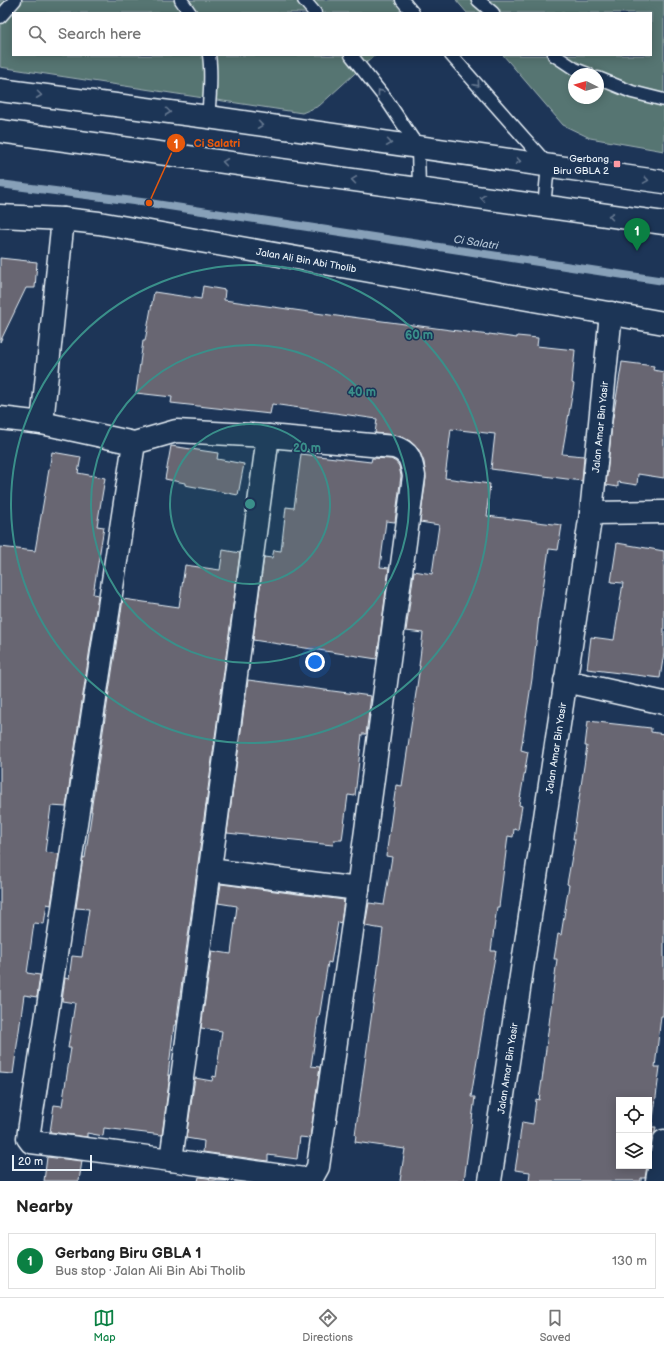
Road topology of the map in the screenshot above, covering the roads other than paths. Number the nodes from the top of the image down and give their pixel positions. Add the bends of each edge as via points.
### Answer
1 (15, 0) edge
2 (182, 0) edge
3 (304, 0) edge
4 (402, 0) edge
5 (478, 0) edge
6 (189, 12) edge
7 (314, 12) edge
8 (412, 12) edge
9 (492, 12) edge
10 (0, 17) edge
11 (209, 56) edge
12 (352, 56) edge
13 (452, 56) edge
14 (556, 56) edge
15 (574, 68) edge
16 (604, 80) edge
17 (0, 90) edge
18 (664, 100) edge
19 (208, 117) junction
20 (0, 131) edge
21 (418, 147) junction
22 (548, 165) junction
23 (664, 182) edge
24 (419, 189) junction
25 (544, 207) junction
26 (0, 216) edge
27 (63, 219) junction
28 (664, 223) edge
29 (612, 313) junction
30 (664, 323) edge
31 (1, 420) edge
32 (42, 423) junction
33 (268, 436) junction
34 (134, 443) junction
35 (664, 512) edge
36 (591, 514) junction
37 (565, 681) junction
38 (664, 703) edge
39 (210, 870) junction
40 (358, 889) junction
41 (664, 1141) edge
42 (171, 1160) junction
43 (490, 1181) edge
44 (657, 1181) edge

1 - 10 lane
2 - 6 lane
3 - 7 lane
4 - 8 lane
5 - 9 lane
11 - 19 lane
21 -> 12 lane via 388,102
13 -> 22 lane
14 - 15 lane
16 - 18 lane via 632,92
17 -> 19 street
19 -> 21 street
24 -> 20 street
21 -> 22 street
21 - 24 lane
22 -> 23 street
22 - 25 lane
25 -> 24 street
28 -> 25 street
26 - 27 street, Jalan Ali Bin Abi Tholib
27 - 29 street, Jalan Ali Bin Abi Tholib via 153,232
27 - 32 street
29 - 30 street, Jalan Ali Bin Abi Tholib
29 - 36 street, Jalan Amar Bin Yasir
31 - 32 street
32 - 34 street
33 - 34 street via 176,431
33 - 39 street
33 - 40 street via 394,447 401,449 412,462 414,476
34 - 42 street via 28,1138 31,1142
35 - 36 street
36 - 37 street, Jalan Amar Bin Yasir
37 - 38 street
37 - 43 street, Jalan Amar Bin Yasir
39 - 40 street
39 - 42 street
40 - 42 street via 316,1172 304,1179
41 - 44 street

